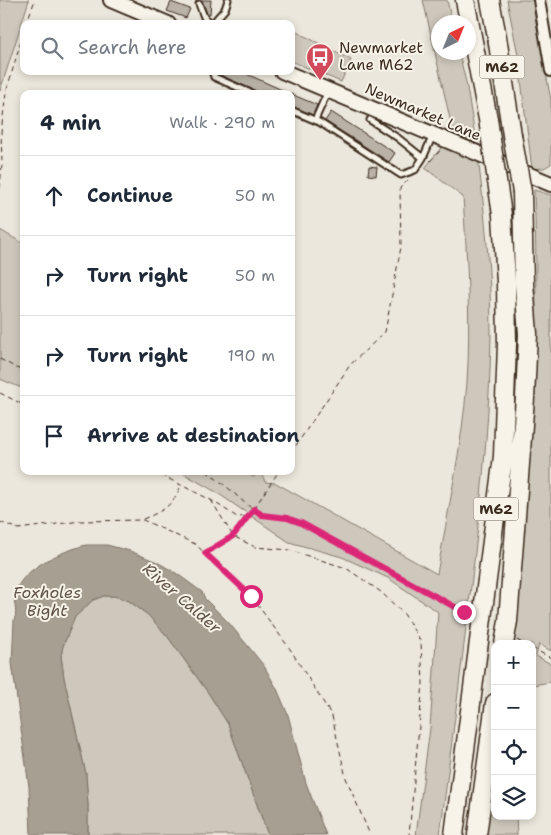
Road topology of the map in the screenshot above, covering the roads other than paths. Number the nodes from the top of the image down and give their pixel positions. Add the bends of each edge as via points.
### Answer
1 (111, 0) edge
2 (228, 0) edge
3 (465, 0) edge
4 (490, 0) edge
5 (539, 0) edge
6 (199, 4) dead end
7 (158, 20) edge
8 (207, 20) edge
9 (215, 20) edge
10 (551, 70) edge
11 (213, 75) edge
12 (291, 75) edge
13 (244, 90) edge
14 (329, 91) junction
15 (295, 112) edge
16 (315, 120) junction
17 (370, 120) dead end
18 (433, 134) junction
19 (423, 158) junction
20 (551, 184) edge
21 (509, 640) edge
22 (491, 730) edge
23 (454, 835) edge
24 (477, 835) edge

1 - 7 main road
2 - 9 lane via 225,10
3 - 23 highway, M62, bridge via 485,96 497,181 503,234 507,344 503,456
4 - 21 highway, M62, bridge via 522,192 528,334
5 - 10 street
6 - 8 lane
11 - 13 lane
12 - 14 main road, Newmarket Lane
14 - 16 lane
14 - 18 main road, Newmarket Lane
15 - 16 lane
16 - 19 lane via 401,175 415,170
17 - 19 lane
18 - 19 lane
18 - 20 main road, Newmarket Lane
22 - 24 highway

